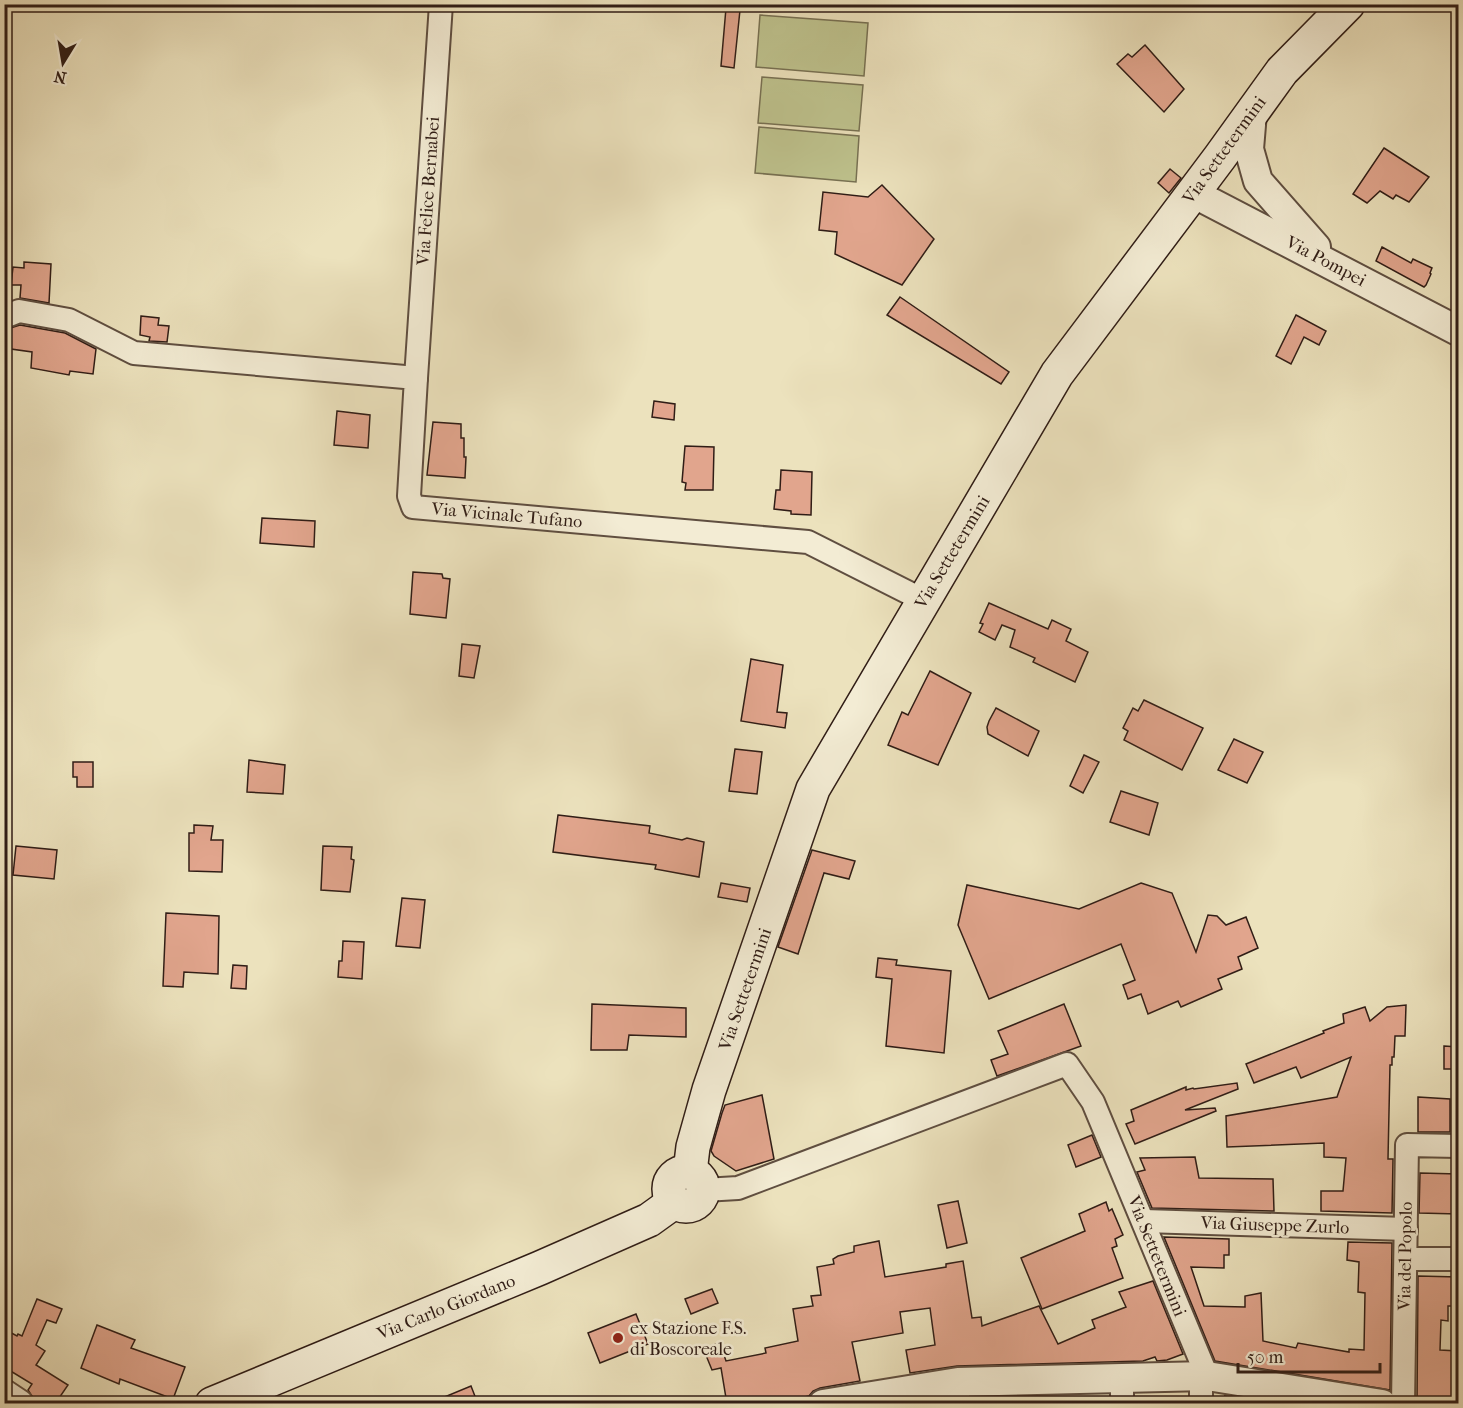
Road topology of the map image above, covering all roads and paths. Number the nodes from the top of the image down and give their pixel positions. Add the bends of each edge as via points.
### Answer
1 (441, 4) edge
2 (1348, 4) edge
3 (1252, 113) junction
4 (1193, 193) junction
5 (1248, 220) junction
6 (1165, 231) junction
7 (1332, 264) junction
8 (4, 317) edge
9 (1458, 331) edge
10 (416, 378) junction
11 (923, 600) junction
12 (1458, 1146) edge
13 (689, 1188) junction
14 (1144, 1221) junction
15 (1406, 1229) junction
16 (1406, 1258) junction
17 (1458, 1259) edge
18 (1203, 1386) edge
19 (1122, 1391) edge
20 (958, 1393) edge
21 (4, 1394) edge
22 (1271, 1395) edge
23 (19, 1404) edge
24 (212, 1404) edge
25 (823, 1404) edge
26 (1382, 1404) edge
27 (1403, 1404) edge

1 - 10 street, Via Felice Bernabei
2 - 3 main road, Via Settetermini via 1282,71
3 - 4 main road, Via Settetermini
3 - 7 street via 1249,149 1258,182
4 - 5 street, Via Pompei
4 - 6 main road, Via Settetermini
5 - 6 street via 1188,219
5 - 7 street, Via Pompei
6 - 11 main road, Via Settetermini via 1057,374
7 - 9 street, Via Pompei
8 - 10 street via 19,311 69,320 134,353
10 - 11 street, Via Vicinale Tufano via 409,496 414,507 808,542
11 - 13 main road, Via Settetermini via 813,789 709,1090 693,1148
12 - 15 street, Via del Popolo via 1407,1145
13 - 14 street, Via Settetermini via 738,1188 1067,1064 1093,1101
13 - 24 main road, Via Carlo Giordano via 649,1220
14 - 15 street, Via Giuseppe Zurlo
14 - 18 street, Via Settetermini
15 - 16 street, Via del Popolo
16 - 17 street
16 - 27 street, Via del Popolo
18 - 19 street
18 - 22 street
19 - 20 street
20 - 25 street
21 - 23 street
22 - 26 street

